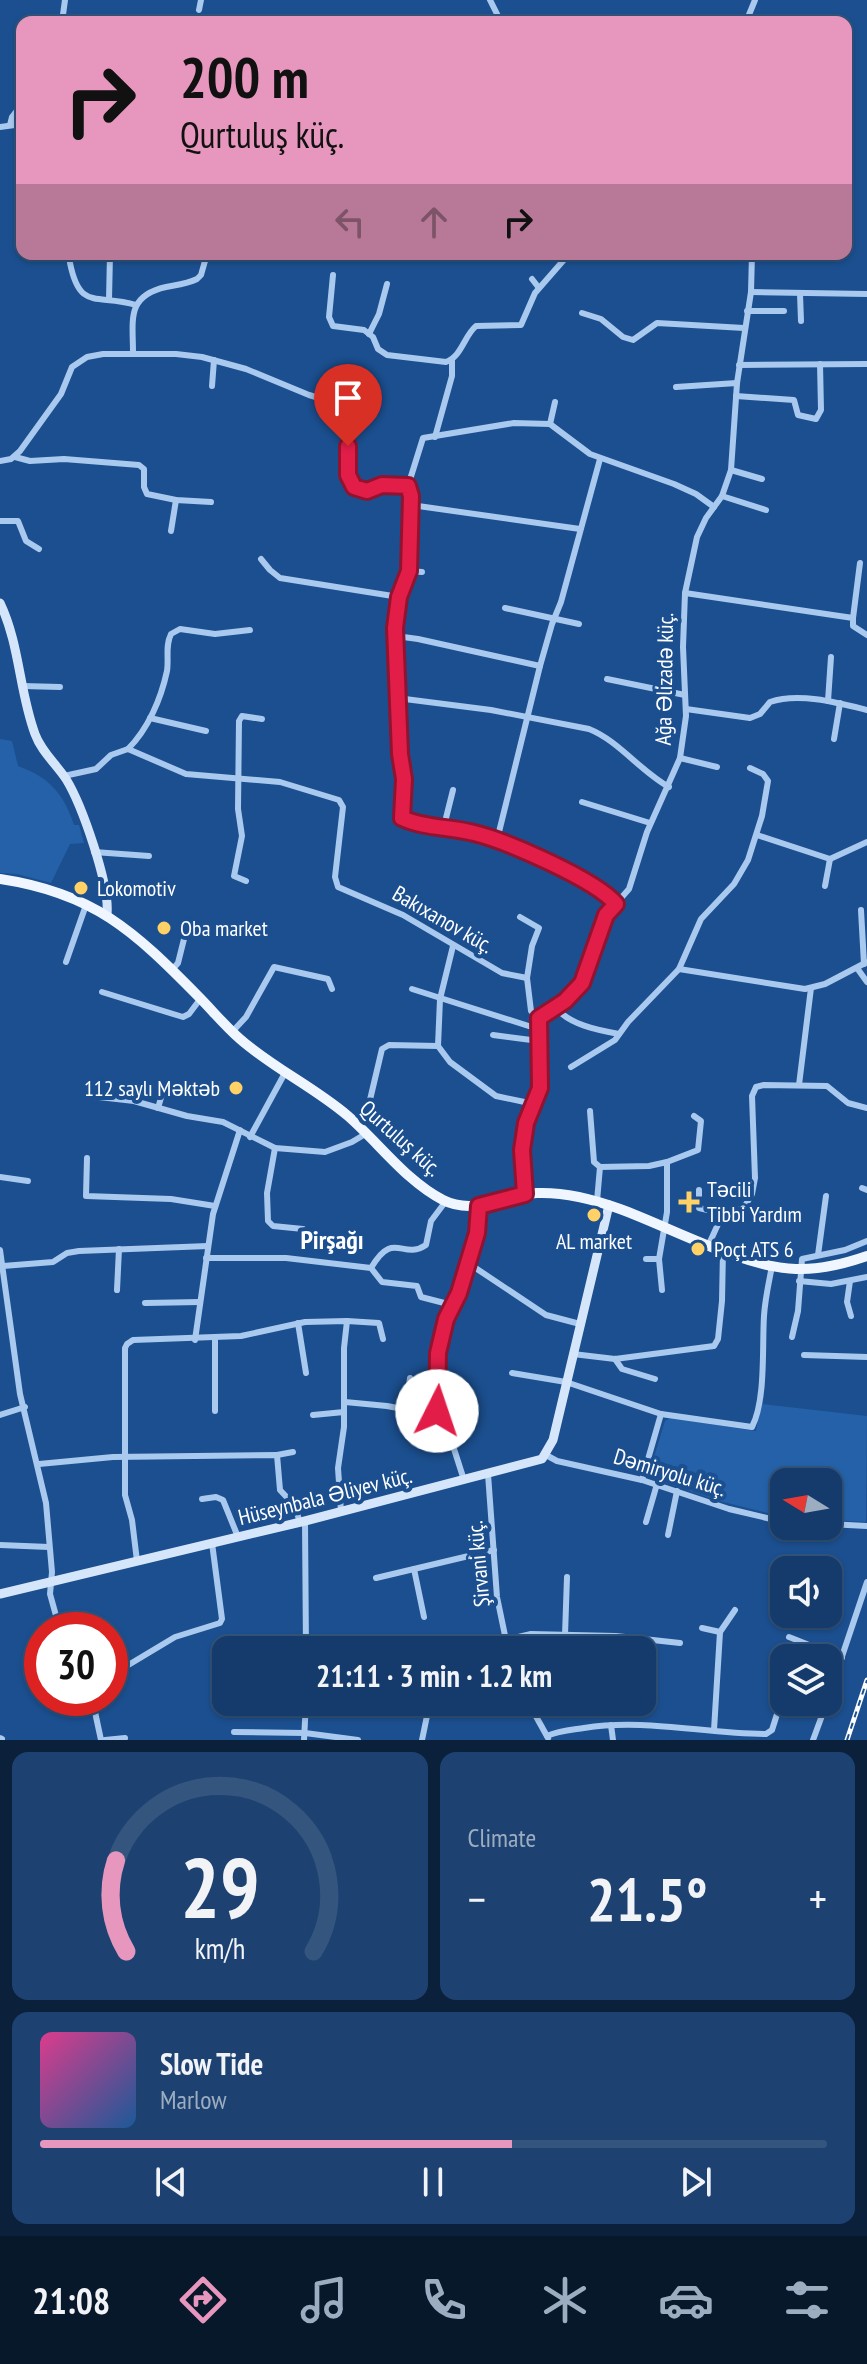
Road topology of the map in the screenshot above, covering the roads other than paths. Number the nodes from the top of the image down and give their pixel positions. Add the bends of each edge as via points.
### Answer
1 (201, 0) edge
2 (199, 10) dead end
3 (16, 112) edge
4 (16, 124) edge
5 (10, 125) junction
6 (0, 127) edge
7 (110, 260) edge
8 (205, 260) edge
9 (564, 260) edge
10 (752, 260) edge
11 (70, 263) dead end
12 (333, 275) dead end
13 (532, 279) dead end
14 (387, 284) dead end
15 (539, 288) junction
16 (751, 292) junction
17 (800, 294) junction
18 (867, 294) edge
19 (109, 300) junction
20 (136, 305) junction
21 (747, 311) junction
22 (784, 311) dead end
23 (582, 313) dead end
24 (801, 321) dead end
25 (744, 328) junction
26 (369, 334) junction
27 (133, 353) junction
28 (214, 360) junction
29 (452, 361) junction
30 (820, 364) junction
31 (867, 364) edge
32 (739, 365) junction
33 (737, 383) junction
34 (212, 386) dead end
35 (676, 387) dead end
36 (736, 396) junction
37 (555, 402) dead end
38 (550, 424) junction
39 (435, 437) junction
40 (15, 457) junction
41 (600, 459) junction
42 (0, 461) edge
43 (731, 470) junction
44 (762, 479) dead end
45 (409, 484) junction
46 (722, 496) junction
47 (176, 500) junction
48 (211, 502) dead end
49 (411, 505) junction
50 (714, 507) junction
51 (766, 510) dead end
52 (0, 521) edge
53 (580, 529) junction
54 (171, 531) dead end
55 (39, 549) dead end
56 (261, 559) dead end
57 (860, 563) dead end
58 (409, 571) junction
59 (422, 572) dead end
60 (685, 593) junction
61 (399, 597) junction
62 (0, 603) edge
63 (505, 608) dead end
64 (555, 618) junction
65 (853, 618) junction
66 (579, 624) dead end
67 (250, 630) dead end
68 (867, 635) edge
69 (396, 636) junction
70 (831, 657) dead end
71 (540, 666) junction
72 (607, 679) dead end
73 (23, 686) junction
74 (60, 687) dead end
75 (685, 695) junction
76 (397, 698) junction
77 (828, 701) junction
78 (840, 703) junction
79 (686, 709) junction
80 (867, 710) edge
81 (528, 717) junction
82 (150, 718) junction
83 (262, 719) dead end
84 (206, 731) dead end
85 (834, 739) dead end
86 (128, 749) junction
87 (680, 758) junction
88 (717, 767) dead end
89 (750, 768) dead end
90 (64, 776) junction
91 (238, 778) junction
92 (669, 787) junction
93 (453, 790) dead end
94 (582, 802) dead end
95 (650, 823) junction
96 (444, 826) junction
97 (757, 835) junction
98 (497, 840) junction
99 (867, 842) edge
100 (94, 852) junction
101 (149, 856) dead end
102 (830, 859) junction
103 (0, 879) edge
104 (246, 881) dead end
105 (825, 886) dead end
106 (616, 904) junction
107 (87, 905) junction
108 (861, 910) dead end
109 (107, 914) junction
110 (520, 917) dead end
111 (186, 931) dead end
112 (453, 946) junction
113 (66, 962) dead end
114 (866, 963) edge
115 (857, 968) junction
116 (679, 969) junction
117 (172, 970) junction
118 (527, 978) junction
119 (867, 982) edge
120 (811, 988) junction
121 (332, 989) dead end
122 (412, 989) dead end
123 (102, 992) dead end
124 (201, 998) junction
125 (440, 999) junction
126 (556, 1008) junction
127 (539, 1018) junction
128 (538, 1029) junction
129 (232, 1032) junction
130 (619, 1034) junction
131 (493, 1035) dead end
132 (539, 1041) junction
133 (438, 1046) junction
134 (571, 1067) dead end
135 (286, 1071) junction
136 (799, 1085) junction
137 (163, 1091) dead end
138 (90, 1096) dead end
139 (534, 1104) junction
140 (158, 1108) junction
141 (867, 1108) edge
142 (590, 1111) dead end
143 (694, 1116) dead end
144 (358, 1125) junction
145 (240, 1130) junction
146 (367, 1133) junction
147 (250, 1137) junction
148 (275, 1148) junction
149 (87, 1158) dead end
150 (667, 1162) junction
151 (600, 1167) junction
152 (0, 1177) edge
153 (28, 1181) dead end
154 (699, 1190) dead end
155 (525, 1194) junction
156 (76, 1196) dead end
157 (86, 1196) junction
158 (826, 1196) dead end
159 (446, 1201) junction
160 (597, 1201) junction
161 (609, 1205) junction
162 (215, 1206) junction
163 (479, 1206) junction
164 (724, 1217) junction
165 (666, 1227) junction
166 (303, 1229) dead end
167 (867, 1241) edge
168 (709, 1244) junction
169 (208, 1246) junction
170 (119, 1249) junction
171 (0, 1250) edge
172 (723, 1250) junction
173 (818, 1255) junction
174 (867, 1256) edge
175 (206, 1258) junction
176 (646, 1259) dead end
177 (659, 1259) junction
178 (468, 1263) junction
179 (3, 1266) junction
180 (772, 1266) junction
181 (371, 1268) junction
182 (799, 1275) junction
183 (867, 1277) edge
184 (850, 1281) junction
185 (117, 1290) dead end
186 (662, 1290) dead end
187 (200, 1302) junction
188 (145, 1303) dead end
189 (452, 1305) junction
190 (851, 1316) dead end
191 (347, 1321) junction
192 (298, 1323) junction
193 (580, 1324) junction
194 (792, 1337) dead end
195 (215, 1338) junction
196 (383, 1339) dead end
197 (195, 1340) junction
198 (573, 1354) junction
199 (804, 1355) dead end
200 (867, 1357) edge
201 (615, 1359) junction
202 (306, 1373) dead end
203 (512, 1373) dead end
204 (410, 1378) dead end
205 (655, 1379) dead end
206 (566, 1382) junction
207 (345, 1402) junction
208 (25, 1407) junction
209 (406, 1409) junction
210 (215, 1411) dead end
211 (344, 1412) junction
212 (661, 1414) junction
213 (0, 1415) edge
214 (313, 1415) dead end
215 (435, 1415) junction
216 (293, 1452) dead end
217 (277, 1455) junction
218 (546, 1455) junction
219 (124, 1457) junction
220 (39, 1464) junction
221 (488, 1474) junction
222 (464, 1480) junction
223 (642, 1480) junction
224 (657, 1484) junction
225 (677, 1491) junction
226 (202, 1499) dead end
227 (341, 1512) junction
228 (770, 1519) edge
229 (302, 1522) junction
230 (646, 1522) dead end
231 (842, 1525) edge
232 (867, 1526) edge
233 (668, 1535) dead end
234 (238, 1537) junction
235 (212, 1543) junction
236 (0, 1545) edge
237 (49, 1547) junction
238 (494, 1550) junction
239 (137, 1561) junction
240 (414, 1569) junction
241 (567, 1577) dead end
242 (376, 1578) dead end
243 (52, 1582) junction
244 (867, 1582) edge
245 (0, 1594) edge
246 (735, 1610) dead end
247 (55, 1612) edge
248 (424, 1617) dead end
249 (702, 1628) dead end
250 (720, 1632) junction
251 (565, 1635) junction
252 (306, 1636) edge
253 (504, 1636) edge
254 (522, 1636) edge
255 (789, 1637) dead end
256 (680, 1643) dead end
257 (807, 1644) edge
258 (842, 1658) edge
259 (128, 1665) edge
260 (97, 1716) edge
261 (306, 1716) edge
262 (427, 1716) edge
263 (536, 1716) edge
264 (776, 1716) edge
265 (821, 1716) edge
266 (611, 1725) junction
267 (700, 1729) junction
268 (714, 1730) junction
269 (234, 1732) dead end
270 (305, 1736) edge
271 (125, 1738) dead end
272 (548, 1738) edge
273 (103, 1740) edge
274 (358, 1740) edge
275 (422, 1740) edge
276 (613, 1740) edge
277 (699, 1740) edge
278 (813, 1740) edge

1 - 2 street
3 - 5 street
4 - 5 street
5 - 6 street
7 - 19 street
8 - 20 street via 197,279 150,292
9 - 15 street
10 - 16 street, Ağa Əlizadə küç.
11 - 19 street via 79,292
12 - 26 street via 330,322
13 - 15 street
14 - 26 street
15 - 29 street via 521,325 476,326
16 - 17 street
16 - 21 street, Ağa Əlizadə küç.
17 - 18 street
17 - 24 street
19 - 20 street
20 - 27 street
21 - 22 street
21 - 25 street, Ağa Əlizadə küç.
23 - 25 street via 633,340 657,323
25 - 32 street, Ağa Əlizadə küç.
26 - 29 street via 387,355
27 - 28 street
27 - 40 street via 78,361
28 - 34 street
28 - 45 street via 343,405 348,417 348,475 354,487 367,491
29 - 39 street
30 - 31 street
30 - 32 street
30 - 36 street via 821,410 816,419 798,415 794,400
32 - 33 street, Ağa Əlizadə küç.
33 - 35 street
33 - 36 street, Ağa Əlizadə küç.
36 - 43 street, Ağa Əlizadə küç.
37 - 38 street
38 - 39 street via 514,423
38 - 41 street
39 - 45 street via 421,440
40 - 42 street
40 - 47 street via 139,465 147,494
41 - 50 street via 674,484
41 - 53 street
43 - 44 street
43 - 46 street, Ağa Əlizadə küç.
45 - 49 street
46 - 50 street, Ağa Əlizadə küç.
46 - 51 street
47 - 48 street
47 - 54 street
49 - 53 street
49 - 58 street
50 - 60 street, Ağa Əlizadə küç. via 697,537
52 - 55 street via 18,521 26,541
53 - 64 street
56 - 61 street via 280,578
57 - 65 street
58 - 59 street
58 - 61 street
60 - 65 street
60 - 75 street, Ağa Əlizadə küç.
61 - 69 street
62 - 73 street
63 - 64 street
64 - 66 street
64 - 71 street
65 - 68 street via 857,631
67 - 82 street via 215,634 180,629 171,634 167,670
69 - 71 street
69 - 76 street
70 - 77 street
71 - 81 street
72 - 75 street
73 - 74 street
73 - 90 street via 36,737
75 - 79 street, Ağa Əlizadə küç.
76 - 81 street
76 - 96 street via 402,818
77 - 78 street
77 - 79 street via 775,700 750,718
78 - 80 street
78 - 85 street
79 - 87 street, Ağa Əlizadə küç.
81 - 92 street via 600,733
81 - 98 street
82 - 84 street
82 - 86 street
83 - 91 street via 240,718
86 - 90 street via 96,769
86 - 91 street, Bakıxanov küç. via 186,774
87 - 88 street
87 - 92 street, Ağa Əlizadə küç.
89 - 97 street via 768,781
90 - 100 street
91 - 104 street via 242,836 234,876
91 - 112 street, Bakıxanov küç. via 280,782 341,802 338,887 403,915
92 - 95 street, Ağa Əlizadə küç.
93 - 96 street
94 - 95 street
95 - 106 street, Ağa Əlizadə küç. via 629,889
96 - 98 street
97 - 102 street
97 - 116 street via 740,876 701,919
98 - 106 street via 600,888
99 - 102 street
100 - 101 street
100 - 109 street
102 - 105 street
103 - 107 main road, Qurtuluş küç.
106 - 126 street, Ağa Əlizadə küç. via 606,915 582,983
107 - 109 main road, Qurtuluş küç.
107 - 113 street
108 - 114 street
109 - 117 main road, Qurtuluş küç.
110 - 118 street via 539,928
111 - 117 street
112 - 118 street, Bakıxanov küç. via 502,973
112 - 125 street
114 - 115 street
115 - 119 street
115 - 120 street
116 - 120 street
116 - 130 street
117 - 124 main road, Qurtuluş küç.
118 - 127 street via 531,1011
120 - 136 street
121 - 129 street via 328,979 274,967
122 - 125 street
123 - 124 street via 183,1017
124 - 129 main road, Qurtuluş küç.
125 - 128 street
125 - 133 street
126 - 127 street, Ağa Əlizadə küç.
126 - 130 street via 574,1021
127 - 128 street
128 - 132 street
129 - 135 main road, Qurtuluş küç.
130 - 134 street
131 - 132 street
132 - 139 street via 540,1088
133 - 139 street via 450,1062 496,1096
133 - 144 street via 382,1049 369,1104
135 - 144 main road, Qurtuluş küç.
135 - 147 street
136 - 141 street via 827,1086 848,1103
136 - 164 street via 759,1086 753,1091 754,1187 745,1206
137 - 140 street
138 - 140 street
139 - 155 street via 522,1150
140 - 145 street
142 - 151 street via 594,1162
143 - 150 street via 701,1121 698,1150
144 - 146 main road, Qurtuluş küç.
145 - 147 street
145 - 162 street
146 - 148 street via 325,1152
146 - 159 main road, Qurtuluş küç. via 413,1178
147 - 148 street
148 - 166 street via 268,1221
149 - 157 street
150 - 151 street
150 - 165 street
151 - 160 street
152 - 153 street
154 - 164 street via 699,1208
155 - 160 main road, Qurtuluş küç.
155 - 163 main road, Qurtuluş küç.
156 - 157 street
157 - 162 street
158 - 173 street
159 - 163 main road, Qurtuluş küç.
159 - 181 street via 431,1221 426,1245 387,1248
160 - 161 main road, Qurtuluş küç.
161 - 165 main road, Qurtuluş küç.
161 - 193 street
162 - 169 street
163 - 178 street
164 - 168 street
165 - 168 main road, Qurtuluş küç.
165 - 177 street
167 - 173 street
168 - 172 main road, Qurtuluş küç.
169 - 170 street
169 - 175 street
170 - 179 street
170 - 185 street
171 - 179 street
172 - 180 main road, Qurtuluş küç.
172 - 201 street via 717,1343
173 - 182 street via 802,1259
174 - 182 main road, Qurtuluş küç.
175 - 181 street via 286,1258
175 - 187 street
176 - 177 street
177 - 186 street
178 - 189 street
178 - 193 street via 546,1315
179 - 208 street
180 - 182 main road, Qurtuluş küç.
180 - 212 street via 754,1424
181 - 189 street via 382,1282 417,1286 421,1297
182 - 184 street via 831,1284
182 - 194 street
183 - 184 street
184 - 190 street
187 - 188 street
187 - 197 street
189 - 215 street via 438,1353
191 - 192 street
191 - 196 street via 379,1323
191 - 207 street
192 - 195 street
192 - 202 street
193 - 198 street
195 - 197 street
195 - 210 street
197 - 219 street via 127,1344
198 - 201 street
198 - 206 street
199 - 200 street
201 - 205 street via 622,1369
203 - 206 street
204 - 209 street
206 - 212 street
206 - 218 street
207 - 209 street
207 - 211 street
208 - 213 street
208 - 220 street
209 - 215 street
211 - 214 street
211 - 227 street via 338,1468
212 - 223 street
215 - 222 street
216 - 217 street
217 - 219 street
217 - 229 street via 280,1490
218 - 221 street, Hüseynbala Əliyev küç.
218 - 223 street, Dəmiryolu küç.
219 - 220 street
219 - 239 street
220 - 237 street
221 - 222 street, Hüseynbala Əliyev küç.
221 - 238 street, Şirvani küç.
222 - 227 street, Hüseynbala Əliyev küç.
223 - 224 street, Dəmiryolu küç.
224 - 225 street, Dəmiryolu küç.
224 - 230 street
225 - 228 street, Dəmiryolu küç.
225 - 233 street
226 - 234 street via 223,1500
227 - 229 street, Hüseynbala Əliyev küç.
229 - 234 street, Hüseynbala Əliyev küç.
229 - 252 street
231 - 232 street
234 - 235 street, Hüseynbala Əliyev küç.
235 - 239 street, Hüseynbala Əliyev küç.
235 - 259 street via 220,1623 175,1637
236 - 237 street
237 - 243 street
238 - 240 street
238 - 253 street, Şirvani küç.
239 - 243 street, Hüseynbala Əliyev küç.
240 - 242 street
240 - 248 street
241 - 251 street
243 - 245 street, Hüseynbala Əliyev küç.
243 - 247 street
244 - 258 street
246 - 250 street
249 - 250 street
250 - 268 street
251 - 254 street
251 - 256 street
255 - 257 street
260 - 273 street
261 - 270 street
262 - 275 street
263 - 272 street
264 - 268 street via 770,1733
265 - 278 street
266 - 267 street
266 - 272 street
266 - 276 street
267 - 268 street
267 - 277 street
269 - 270 street
270 - 274 street
271 - 273 street

